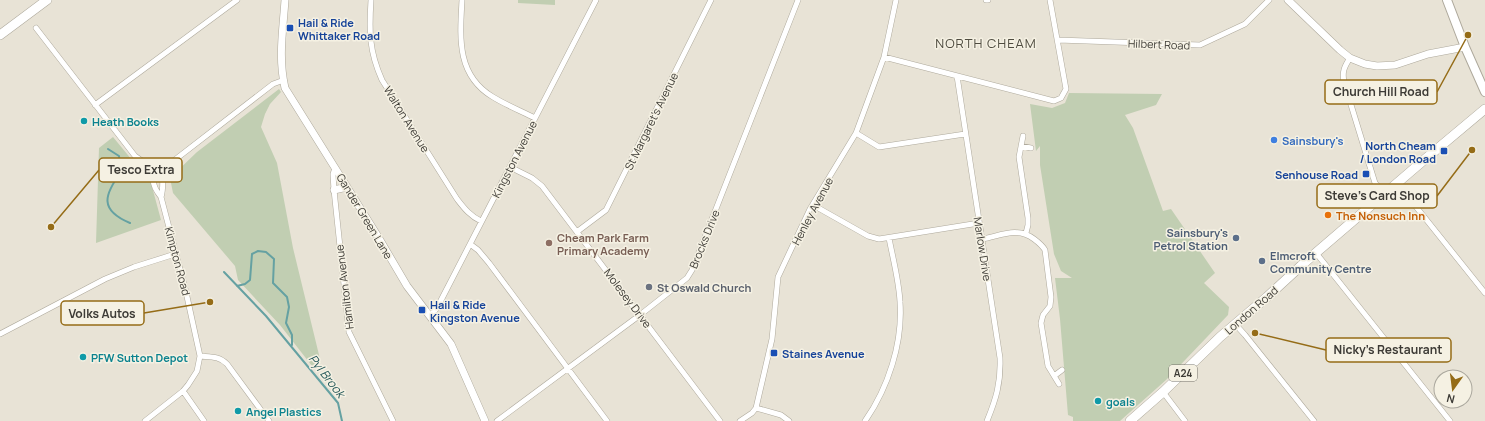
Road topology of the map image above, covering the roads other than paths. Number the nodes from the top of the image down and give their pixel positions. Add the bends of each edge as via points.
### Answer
1 (47, 0) edge
2 (237, 0) edge
3 (285, 0) edge
4 (371, 0) edge
5 (462, 0) edge
6 (596, 0) edge
7 (711, 0) edge
8 (798, 0) edge
9 (896, 0) edge
10 (1050, 0) edge
11 (1270, 0) edge
12 (1288, 0) edge
13 (1447, 0) edge
14 (36, 28) dead end
15 (0, 35) edge
16 (1058, 40) junction
17 (1465, 47) junction
18 (884, 57) junction
19 (1350, 58) junction
20 (957, 76) junction
21 (284, 80) junction
22 (1485, 92) edge
23 (95, 105) junction
24 (1485, 110) edge
25 (535, 118) junction
26 (856, 133) junction
27 (965, 134) junction
28 (1024, 136) dead end
29 (1021, 146) junction
30 (1031, 148) dead end
31 (510, 167) junction
32 (335, 168) junction
33 (163, 169) junction
34 (1397, 183) junction
35 (347, 187) junction
36 (334, 190) junction
37 (1384, 194) junction
38 (161, 197) junction
39 (813, 205) junction
40 (481, 221) junction
41 (979, 223) junction
42 (578, 231) junction
43 (1026, 233) junction
44 (889, 238) junction
45 (982, 239) junction
46 (470, 244) junction
47 (1316, 253) junction
48 (175, 254) junction
49 (1485, 293) edge
50 (640, 315) junction
51 (430, 316) junction
52 (1236, 325) junction
53 (0, 334) edge
54 (200, 356) junction
55 (567, 368) junction
56 (1062, 370) dead end
57 (1054, 376) junction
58 (1059, 384) dead end
59 (182, 391) junction
60 (1163, 392) junction
61 (756, 408) junction
62 (145, 421) edge
63 (204, 421) edge
64 (269, 421) edge
65 (393, 421) edge
66 (485, 421) edge
67 (497, 421) edge
68 (607, 421) edge
69 (720, 421) edge
70 (740, 421) edge
71 (789, 421) edge
72 (865, 421) edge
73 (987, 421) edge
74 (1130, 421) edge
75 (1185, 421) edge
76 (1314, 421) edge
77 (1450, 421) edge

1 - 15 highway
2 - 23 street
3 - 21 street, Gander Green Lane via 281,56
4 - 40 street, Walton Avenue via 370,42 382,80 456,199 466,211
5 - 25 street via 462,48 465,65 471,76 493,97
6 - 25 street, Kingston Avenue
7 - 42 street, St Margaret's Avenue via 606,210
8 - 50 street, Brocks Drive via 692,270 687,278
9 - 18 street, Henley Avenue
10 - 16 street
11 - 16 street, Hilbert Road via 1245,24 1200,45
12 - 19 street
13 - 17 main road
14 - 23 street
16 - 20 street via 1066,89 1061,98 1054,101
17 - 19 street via 1428,54 1388,66 1365,64
17 - 22 main road
18 - 20 street
18 - 26 street, Henley Avenue
19 - 37 street via 1342,75 1375,182
20 - 27 street, Marlow Drive
21 - 32 street, Gander Green Lane via 292,101
21 - 33 street, Kimpton Road via 273,84
23 - 33 street via 135,156 142,162
24 - 34 highway, London Road / A24
25 - 31 street, Kingston Avenue
26 - 27 street via 879,146
26 - 39 street, Henley Avenue
27 - 41 street, Marlow Drive
28 - 29 street
29 - 30 street
29 - 43 street via 1019,157 1028,218
31 - 40 street, Kingston Avenue
31 - 42 street, Molesey Drive via 542,186
32 - 35 street, Gander Green Lane
32 - 36 street, Hamilton Avenue
33 - 38 street, Kimpton Road
33 - 38 street, Kimpton Road via 154,174 153,178 156,191
34 - 37 highway, London Road / A24
34 - 49 street
35 - 36 street
35 - 51 street, Gander Green Lane via 407,286
36 - 65 street, Hamilton Avenue via 349,332
37 - 47 highway, London Road / A24
38 - 48 street, Kimpton Road
39 - 44 street via 868,236
39 - 61 street, Henley Avenue via 778,277 770,349
40 - 46 street, Kingston Avenue
41 - 44 street
41 - 45 street, Marlow Drive
42 - 50 street, Molesey Drive
43 - 45 street via 1008,233
43 - 57 street via 1043,246 1046,255 1051,301 1043,315 1042,323 1047,361
44 - 72 street via 900,302 898,340 884,388
45 - 73 street, Marlow Drive via 1001,374 996,399
46 - 51 street, Kingston Avenue via 437,308
46 - 55 street via 489,264
47 - 52 highway, London Road / A24
47 - 77 street
48 - 53 street via 134,266
48 - 54 street, Kimpton Road
50 - 55 street, Brocks Drive
50 - 69 street, Molesey Drive
51 - 66 street, Gander Green Lane via 451,344
52 - 60 highway, London Road / A24
52 - 76 street
54 - 59 street, Kimpton Road via 197,371
54 - 64 street via 222,359
55 - 67 street, Brocks Drive
55 - 68 street
56 - 57 street
57 - 58 street
59 - 62 street, Kimpton Road
59 - 63 street
60 - 74 highway, London Road / A24
60 - 75 street
61 - 70 street
61 - 71 street via 781,415

